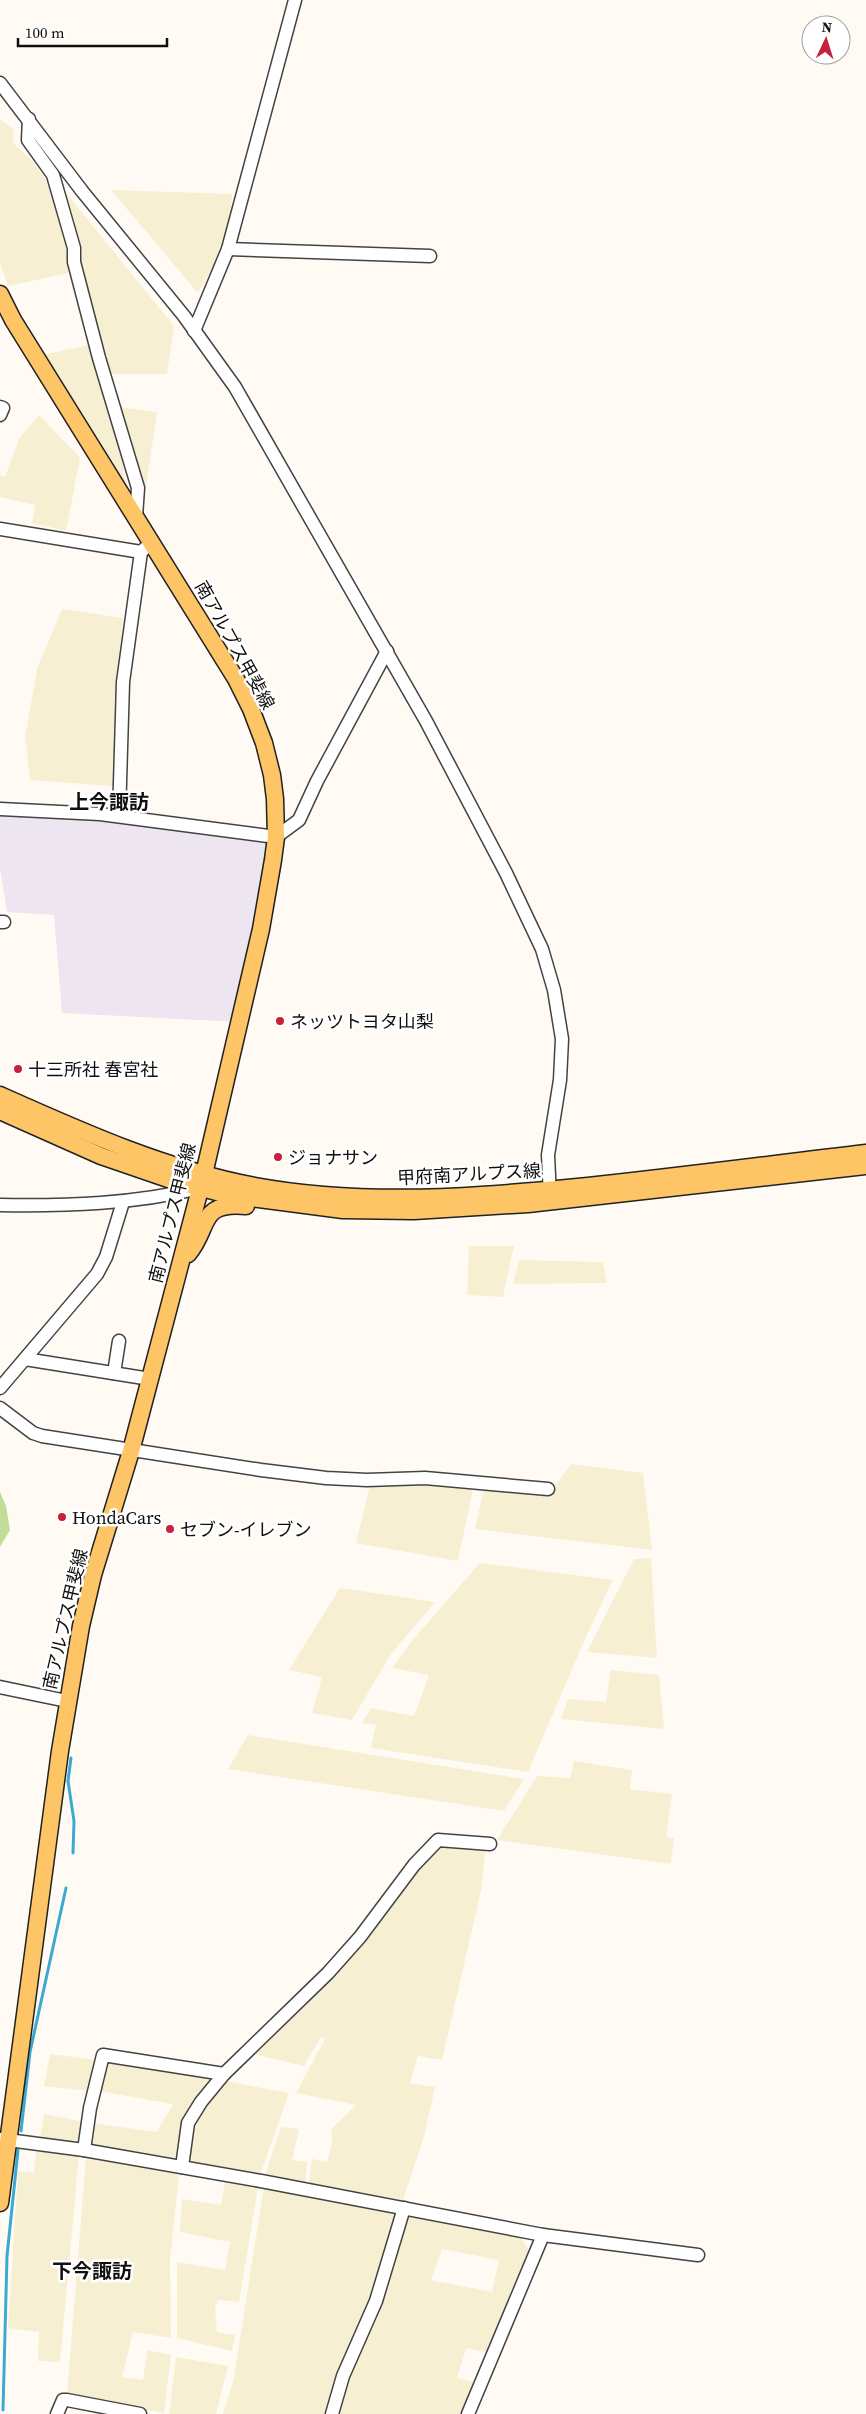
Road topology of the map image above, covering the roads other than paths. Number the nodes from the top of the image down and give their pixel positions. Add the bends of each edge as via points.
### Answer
1 (295, 0) edge
2 (0, 83) edge
3 (28, 119) junction
4 (228, 249) junction
5 (430, 256) dead end
6 (0, 294) edge
7 (194, 331) junction
8 (0, 406) edge
9 (0, 415) edge
10 (136, 517) junction
11 (0, 529) edge
12 (146, 547) junction
13 (387, 651) junction
14 (0, 809) edge
15 (119, 816) junction
16 (276, 837) junction
17 (0, 1095) edge
18 (0, 1111) edge
19 (866, 1152) edge
20 (866, 1166) edge
21 (202, 1181) junction
22 (621, 1188) junction
23 (550, 1196) junction
24 (123, 1202) junction
25 (0, 1205) edge
26 (328, 1209) junction
27 (180, 1263) junction
28 (119, 1341) dead end
29 (25, 1359) junction
30 (114, 1373) junction
31 (150, 1379) junction
32 (0, 1388) edge
33 (0, 1408) edge
34 (131, 1451) junction
35 (548, 1489) dead end
36 (0, 1687) edge
37 (67, 1701) junction
38 (490, 1844) dead end
39 (224, 2074) junction
40 (4, 2139) edge
41 (84, 2150) junction
42 (182, 2167) junction
43 (0, 2204) edge
44 (404, 2208) junction
45 (543, 2235) junction
46 (698, 2255) dead end
47 (57, 2414) edge
48 (140, 2414) edge
49 (332, 2414) edge
50 (468, 2414) edge

1 - 4 street
2 - 3 street
3 - 7 street
3 - 10 street via 28,140 53,175 74,248 74,262 99,358 138,488
4 - 5 street
4 - 7 street
6 - 10 main road, 南アルプス甲斐線
7 - 13 street via 235,387
8 - 9 street via 3,408
10 - 12 main road, 南アルプス甲斐線
11 - 12 street
12 - 15 street via 123,682
12 - 16 main road, 南アルプス甲斐線 via 236,679 251,709 272,776
13 - 16 street via 317,781 300,820
13 - 23 street via 506,873 542,950 554,990 562,1038 560,1080 548,1155
14 - 15 street
15 - 16 street
16 - 21 main road, 南アルプス甲斐線 via 261,930
17 - 21 main road, 甲府南アルプス線
18 - 21 main road, 甲府南アルプス線 via 131,1167
19 - 22 main road, 甲府南アルプス線
20 - 22 main road, 甲府南アルプス線
21 - 23 main road, 甲府南アルプス線 via 389,1198
21 - 24 street via 170,1195
21 - 26 main road, 甲府南アルプス線 via 228,1195
21 - 27 main road, 南アルプス甲斐線
22 - 23 main road, 甲府南アルプス線
23 - 26 main road, 甲府南アルプス線 via 414,1211
24 - 25 street via 74,1206
24 - 29 street via 106,1257 97,1274
26 - 27 main road via 293,1211 221,1206 205,1220 195,1246
27 - 31 main road, 南アルプス甲斐線
28 - 30 street
29 - 30 street
29 - 32 street
30 - 31 street
31 - 34 main road, 南アルプス甲斐線
33 - 34 street via 42,1436
34 - 35 street via 326,1478 425,1478
34 - 37 main road, 南アルプス甲斐線 via 93,1575
36 - 37 street
37 - 40 main road, 南アルプス甲斐線
38 - 39 street via 438,1840 414,1865 360,1937 328,1973
39 - 41 street via 103,2055
39 - 42 street via 188,2123
40 - 41 street
40 - 43 main road, 南アルプス甲斐線
41 - 42 street
42 - 44 street
44 - 45 street
44 - 49 street via 376,2301 343,2376
45 - 46 street
45 - 50 street
47 - 48 street via 62,2400

